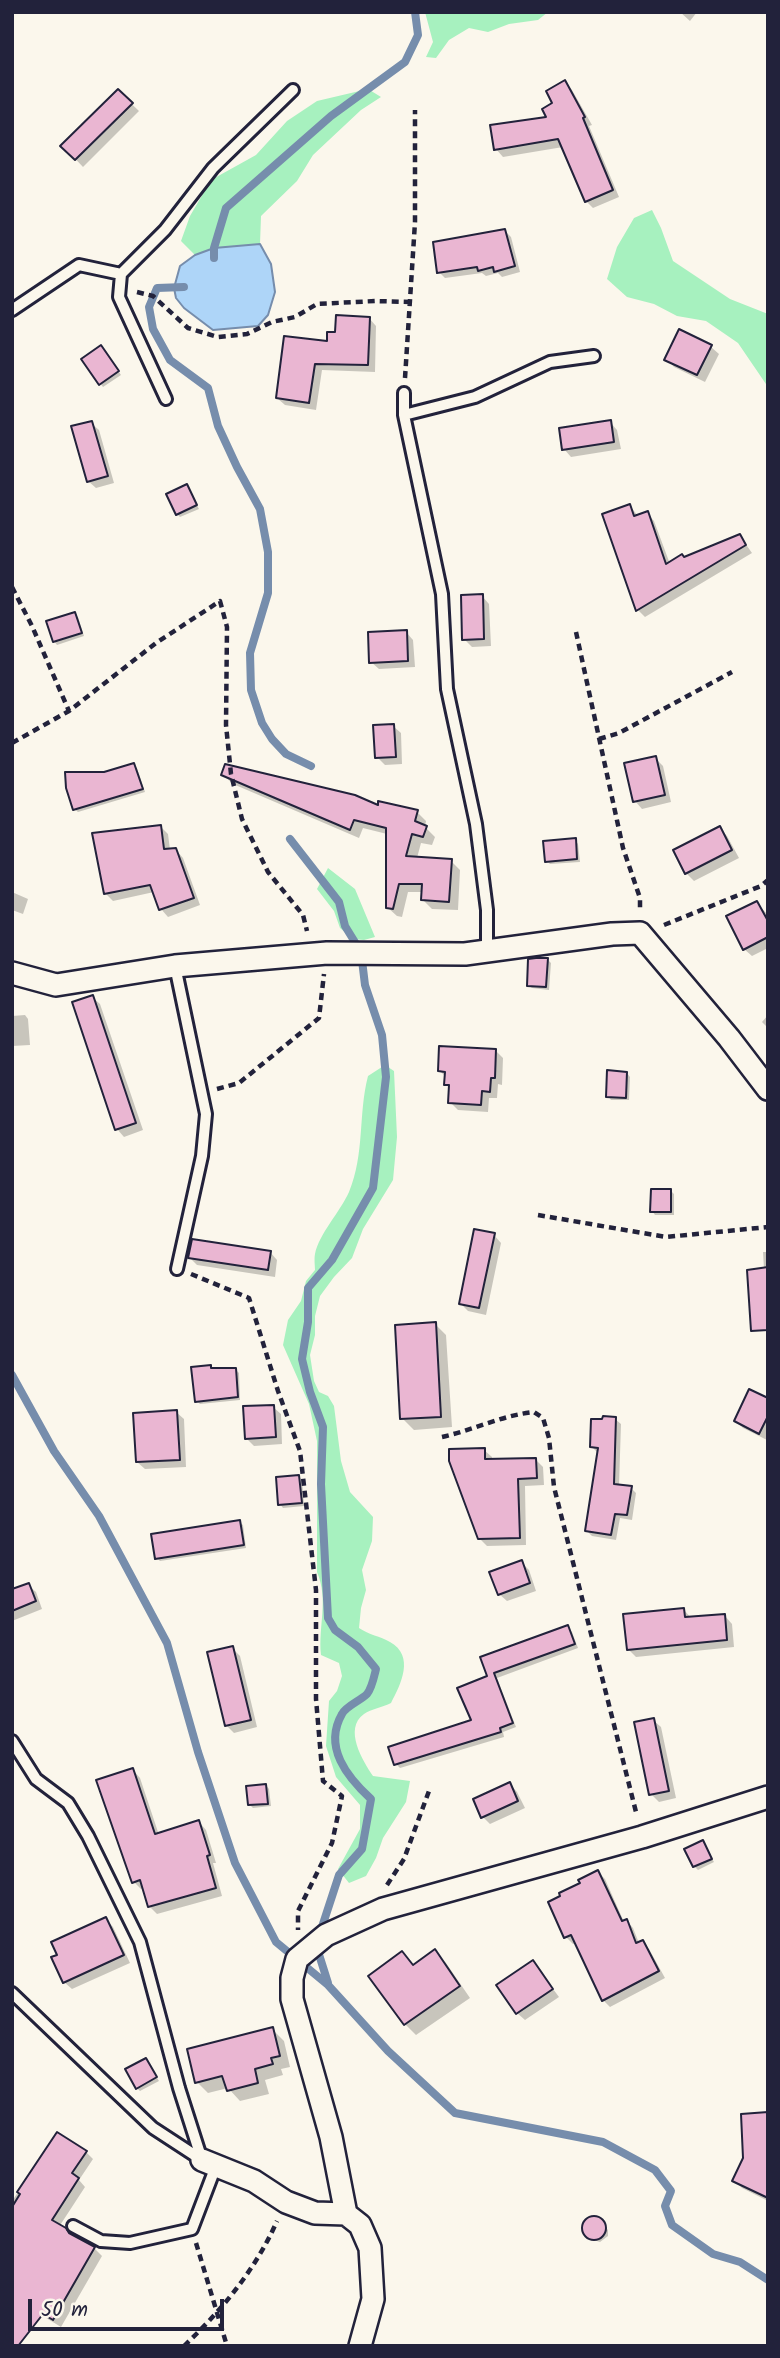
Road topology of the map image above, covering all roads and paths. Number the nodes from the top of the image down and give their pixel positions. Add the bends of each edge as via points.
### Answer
1 (293, 90) dead end
2 (415, 110) dead end
3 (121, 274) junction
4 (119, 297) junction
5 (412, 302) junction
6 (12, 310) edge
7 (594, 356) dead end
8 (404, 393) joint
9 (166, 399) dead end
10 (404, 415) junction
11 (12, 587) edge
12 (576, 632) dead end
13 (732, 672) dead end
14 (69, 711) junction
15 (599, 738) junction
16 (12, 743) edge
17 (768, 880) edge
18 (644, 937) junction
19 (487, 952) junction
20 (320, 953) junction
21 (175, 966) junction
22 (12, 973) edge
23 (768, 1088) edge
24 (203, 1094) junction
25 (538, 1215) dead end
26 (768, 1227) edge
27 (177, 1269) joint
28 (442, 1437) dead end
29 (12, 1741) edge
30 (429, 1791) dead end
31 (768, 1797) edge
32 (642, 1837) junction
33 (383, 1909) junction
34 (303, 1955) junction
35 (12, 1993) edge
36 (209, 2163) junction
37 (286, 2202) junction
38 (346, 2214) junction
39 (73, 2226) dead end
40 (192, 2229) junction
41 (218, 2313) junction
42 (184, 2346) edge
43 (227, 2346) edge
44 (360, 2346) edge

1 - 3 lane via 213,168 165,230
2 - 5 path
3 - 4 lane
3 - 6 lane via 79,265
4 - 5 path via 138,291 153,296 188,328 218,337 247,334 317,304
4 - 9 lane
5 - 8 path
7 - 10 lane via 550,362 475,397
8 - 10 lane
10 - 19 lane via 442,594 447,689 477,824
11 - 14 path
12 - 15 path
13 - 15 path via 619,733
14 - 16 path
14 - 20 path via 156,643 220,601 228,626 230,774 242,819 268,872 303,915
15 - 18 path via 623,848 640,898
17 - 18 path
18 - 19 street via 612,934
18 - 23 street
19 - 20 street
20 - 21 street
20 - 24 path via 320,1018 239,1083
21 - 22 street via 56,985
21 - 24 lane
24 - 27 lane via 202,1156
25 - 26 path via 666,1237
27 - 34 path via 249,1298 300,1451 316,1590 316,1699 323,1781 342,1796 332,1843 298,1911
28 - 32 path via 515,1414 534,1412 543,1418 554,1487
29 - 36 lane via 36,1779 68,1803 140,1942 179,2088
30 - 33 path via 404,1859 384,1889
31 - 32 street
32 - 33 street
33 - 34 street via 326,1935
34 - 38 street via 293,1968 292,1999 331,2137
35 - 36 lane via 153,2128
36 - 37 street via 254,2181
36 - 40 lane
37 - 38 street via 315,2213
37 - 41 path via 268,2243
38 - 44 street via 360,2225 370,2248 373,2298
39 - 40 lane via 101,2241 130,2243
40 - 41 path
41 - 42 path
41 - 43 path

